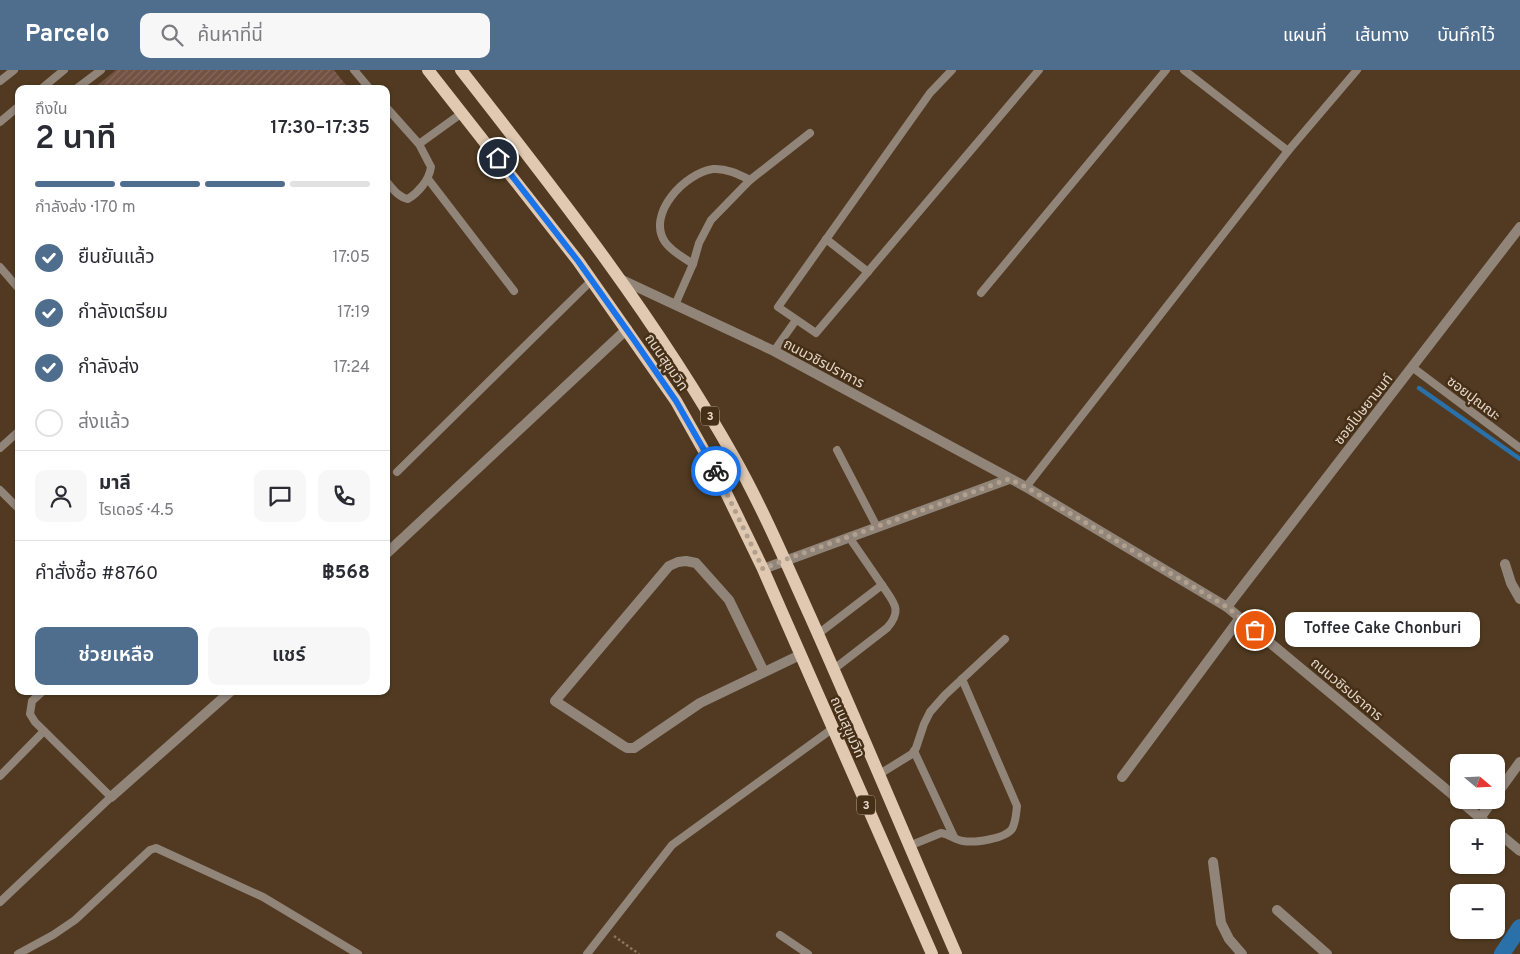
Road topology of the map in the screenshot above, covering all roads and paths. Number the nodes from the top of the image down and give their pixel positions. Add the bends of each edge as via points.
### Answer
1 (14, 70) edge
2 (64, 70) edge
3 (101, 70) edge
4 (354, 70) edge
5 (428, 70) edge
6 (461, 70) edge
7 (952, 70) edge
8 (1039, 70) edge
9 (1166, 70) edge
10 (1184, 70) edge
11 (1357, 70) edge
12 (1, 77) edge
13 (52, 85) edge
14 (81, 85) edge
15 (367, 85) edge
16 (15, 109) edge
17 (390, 111) edge
18 (462, 113) junction
19 (0, 122) edge
20 (810, 133) dead end
21 (419, 144) junction
22 (1288, 151) junction
23 (428, 179) junction
24 (750, 180) junction
25 (390, 186) edge
26 (1520, 227) edge
27 (826, 239) junction
28 (692, 264) junction
29 (0, 267) edge
30 (868, 272) junction
31 (592, 280) junction
32 (622, 280) junction
33 (15, 284) edge
34 (514, 290) dead end
35 (981, 293) dead end
36 (675, 305) junction
37 (796, 320) junction
38 (627, 329) junction
39 (774, 351) junction
40 (1412, 367) junction
41 (15, 435) edge
42 (0, 448) edge
43 (1520, 448) edge
44 (836, 450) dead end
45 (397, 472) dead end
46 (1009, 479) junction
47 (1026, 487) junction
48 (0, 490) edge
49 (15, 505) edge
50 (878, 527) junction
51 (849, 537) junction
52 (390, 550) edge
53 (784, 560) junction
54 (1505, 564) dead end
55 (763, 569) junction
56 (882, 585) junction
57 (1520, 599) edge
58 (1227, 607) junction
59 (1240, 618) junction
60 (818, 634) junction
61 (1005, 640) dead end
62 (800, 655) junction
63 (834, 669) junction
64 (764, 672) junction
65 (962, 679) junction
66 (39, 695) edge
67 (226, 695) edge
68 (832, 729) junction
69 (44, 731) junction
70 (914, 751) junction
71 (1520, 762) edge
72 (0, 776) edge
73 (878, 776) junction
74 (1122, 777) dead end
75 (1505, 783) edge
76 (1450, 793) edge
77 (111, 797) junction
78 (1470, 809) edge
79 (1486, 809) edge
80 (1480, 818) joint
81 (954, 838) junction
82 (1505, 838) edge
83 (909, 846) junction
84 (1520, 851) edge
85 (1213, 862) dead end
86 (0, 902) edge
87 (1277, 910) dead end
88 (606, 930) junction
89 (780, 935) dead end
90 (18, 954) edge
91 (358, 954) edge
92 (588, 954) edge
93 (639, 954) edge
94 (808, 954) edge
95 (932, 954) edge
96 (956, 954) edge
97 (1242, 954) edge
98 (1327, 954) edge

1 - 12 lane
2 - 13 lane
3 - 14 lane
4 - 15 lane
5 - 18 main road, ถนนสุขุมวิท / 3
6 - 32 main road, ถนนสุขุมวิท / 3
7 - 27 lane via 930,93
8 - 30 lane
9 - 35 lane
10 - 22 lane
11 - 22 lane
16 - 19 lane
17 - 21 lane
18 - 21 lane
18 - 31 main road, ถนนสุขุมวิท / 3
20 - 24 lane
21 - 23 lane via 431,167
22 - 47 lane
23 - 25 lane via 408,199 401,198
23 - 34 lane
24 - 28 lane via 711,220
24 - 28 lane via 723,169 710,170 672,193 665,205 661,231 665,242
26 - 40 street, ซอยโปษยานนท์
27 - 30 lane
27 - 37 lane via 778,307
28 - 36 lane
29 - 33 lane
30 - 37 lane via 816,333
31 - 38 main road, ถนนสุขุมวิท / 3
31 - 45 lane
32 - 36 street, ถนนวชิรปราการ
32 - 53 main road, ถนนสุขุมวิท / 3 via 695,389 736,461
36 - 39 street, ถนนวชิรปราการ
37 - 39 lane
38 - 52 street
38 - 55 main road, ถนนสุขุมวิท / 3 via 676,401 716,472
39 - 46 street, ถนนวชิรปราการ
40 - 43 lane, ซอยปุณณะ
40 - 58 street, ซอยโปษยานนท์
41 - 42 lane
44 - 50 lane
46 - 47 street, ถนนวชิรปราการ
46 - 50 street
47 - 58 street, ถนนวชิรปราการ
48 - 49 lane
50 - 51 street
51 - 53 street
51 - 56 lane
53 - 55 street
53 - 60 main road, ถนนสุขุมวิท / 3
54 - 57 street
55 - 62 main road, ถนนสุขุมวิท / 3
56 - 60 lane
56 - 63 lane via 896,605 893,621
58 - 59 street, ถนนวชิรปราการ
59 - 74 street
59 - 76 street, ถนนวชิรปราการ
60 - 63 main road, ถนนสุขุมวิท / 3
61 - 65 lane
62 - 64 street
62 - 68 main road, ถนนสุขุมวิท / 3
63 - 73 main road, ถนนสุขุมวิท / 3
64 - 64 street via 729,600 696,563 678,562 669,566 556,701 622,745 634,748 700,703
65 - 70 lane via 930,712
65 - 81 lane via 1017,806 1016,819 1004,836 976,842
66 - 69 lane via 32,701 30,714
67 - 77 street
68 - 88 lane via 672,845
68 - 95 main road, ถนนสุขุมวิท / 3
69 - 72 lane
69 - 77 lane
70 - 73 lane
70 - 81 lane
71 - 75 street
73 - 83 main road, ถนนสุขุมวิท / 3
77 - 86 lane
78 - 80 street, ถนนวชิรปราการ
79 - 80 street
81 - 83 lane via 941,833
82 - 84 street
83 - 96 main road, ถนนสุขุมวิท / 3
85 - 97 street via 1221,923
87 - 98 street
88 - 92 lane
88 - 93 path
89 - 94 lane
90 - 91 lane via 75,920 156,848 263,897

